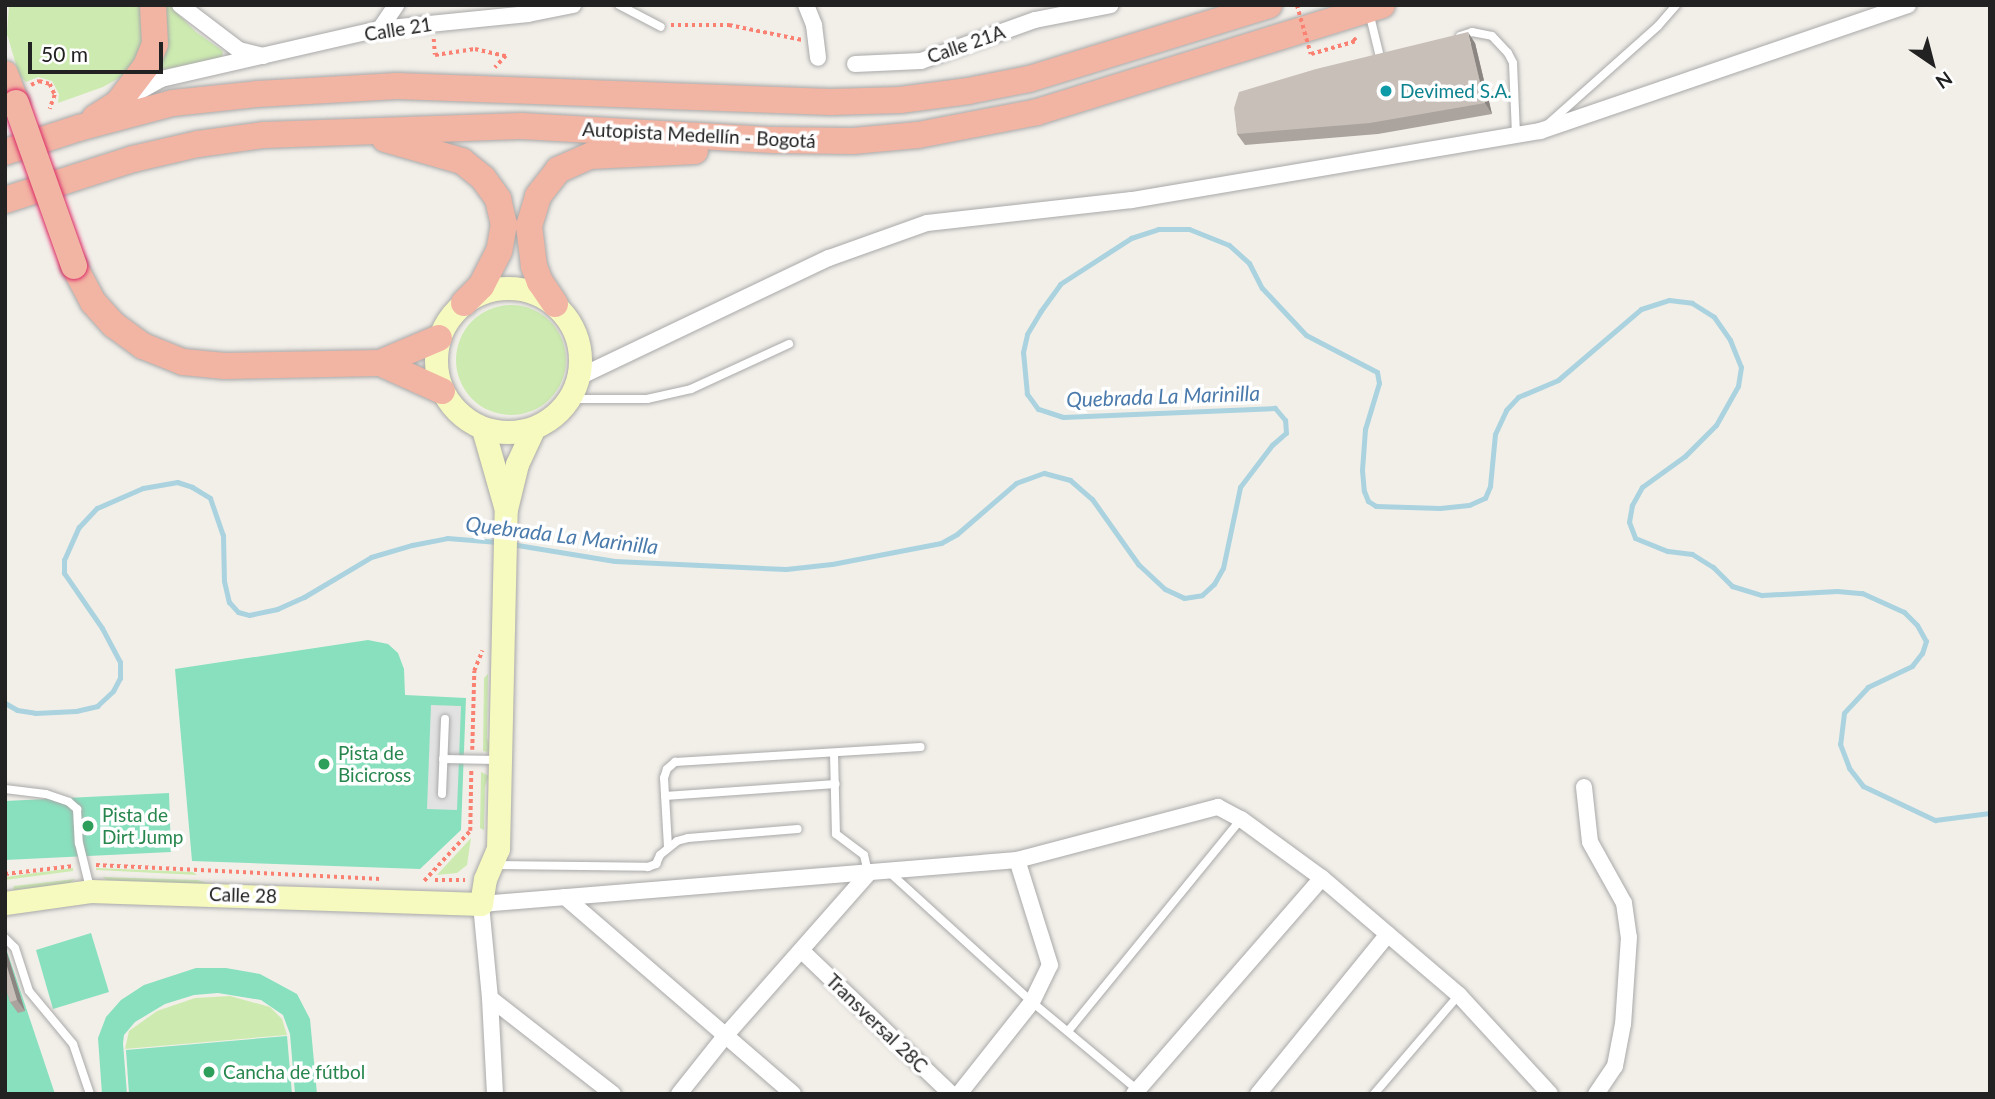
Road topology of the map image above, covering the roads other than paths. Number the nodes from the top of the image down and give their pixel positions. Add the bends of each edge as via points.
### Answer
1 (153, 5) edge
2 (180, 5) edge
3 (396, 5) edge
4 (573, 5) edge
5 (619, 5) edge
6 (806, 5) edge
7 (1111, 5) edge
8 (1269, 5) edge
9 (1676, 5) edge
10 (1908, 5) edge
11 (1375, 8) edge
12 (1053, 10) edge
13 (492, 12) edge
14 (661, 27) road end
15 (380, 29) junction
16 (1446, 39) edge
17 (1393, 53) edge
18 (265, 57) junction
19 (1380, 57) junction
20 (818, 58) road end
21 (1366, 60) edge
22 (855, 64) dead end
23 (16, 88) edge
24 (118, 103) junction
25 (79, 128) junction
26 (1541, 131) junction
27 (357, 132) junction
28 (1516, 135) junction
29 (774, 141) junction
30 (5, 152) edge
31 (5, 200) edge
32 (464, 303) junction
33 (555, 304) junction
34 (439, 338) junction
35 (789, 344) dead end
36 (380, 363) junction
37 (579, 377) junction
38 (442, 391) junction
39 (569, 399) junction
40 (534, 428) junction
41 (483, 429) junction
42 (506, 518) junction
43 (445, 719) dead end
44 (921, 747) dead end
45 (834, 754) junction
46 (443, 759) junction
47 (500, 760) junction
48 (836, 784) junction
49 (1584, 787) dead end
50 (5, 789) edge
51 (442, 794) dead end
52 (665, 796) junction
53 (1241, 820) junction
54 (798, 829) dead end
55 (668, 847) junction
56 (1017, 860) junction
57 (487, 872) junction
58 (889, 872) junction
59 (868, 874) junction
60 (1322, 878) junction
61 (90, 891) junction
62 (565, 897) junction
63 (5, 903) edge
64 (481, 904) junction
65 (1388, 934) junction
66 (5, 938) edge
67 (802, 951) junction
68 (1459, 995) junction
69 (491, 998) junction
70 (1032, 1002) junction
71 (1069, 1030) junction
72 (726, 1035) junction
73 (1138, 1092) edge
74 (90, 1094) edge
75 (495, 1094) edge
76 (613, 1094) edge
77 (679, 1094) edge
78 (793, 1094) edge
79 (951, 1094) edge
80 (959, 1094) edge
81 (1258, 1094) edge
82 (1374, 1094) edge
83 (1550, 1094) edge
84 (1596, 1094) edge

1 - 24 highway via 153,50 140,77
2 - 18 street via 239,50
3 - 15 street
4 - 13 street, Calle 21
5 - 14 lane
6 - 20 street
7 - 12 street, Calle 21A
8 - 25 highway, Autopista Medellín - Bogotá via 1029,79 901,100 831,102 397,86 173,103
9 - 26 lane
10 - 26 street
11 - 19 lane
11 - 29 highway, Autopista Medellín - Bogotá via 1103,94 982,125 853,141
12 - 22 street, Calle 21A via 921,61
13 - 15 street, Calle 21
15 - 18 street, Calle 21
16 - 28 lane via 1472,32 1492,36 1504,47 1513,63
17 - 19 lane
18 - 24 street, Calle 21 via 161,79
19 - 21 lane
23 - 36 highway, bridge via 74,266 93,302 114,325 143,346 183,362 225,366
24 - 25 highway
25 - 30 highway, Autopista Medellín - Bogotá
26 - 28 street
27 - 29 highway, Autopista Medellín - Bogotá via 521,127
27 - 31 highway, Autopista Medellín - Bogotá via 264,135 198,144 69,177
27 - 32 highway via 448,155 474,169 492,188 502,213 503,236 481,286
28 - 37 street via 1132,200 927,223 829,258
29 - 33 highway via 590,156 558,170 538,196 529,226 534,266
32 - 33 main road via 501,288 530,291
32 - 34 main road
33 - 37 main road via 578,337
34 - 36 highway
34 - 38 main road via 435,356
35 - 39 lane via 691,389 647,399
36 - 38 highway
37 - 39 main road
38 - 41 main road via 452,407
39 - 40 main road via 554,417
40 - 41 main road via 500,433
40 - 42 main road via 517,464
41 - 42 main road
42 - 47 main road
43 - 46 lane
44 - 45 lane
45 - 48 lane
45 - 52 lane via 675,762 663,778
46 - 47 lane
46 - 51 lane
47 - 57 main road via 498,849
48 - 52 lane
48 - 59 lane via 836,834 864,855
49 - 84 street via 1590,842 1624,903 1629,937 1615,1066
50 - 61 lane via 46,794 77,809
52 - 55 lane
53 - 56 street via 1218,807
53 - 60 street
53 - 71 lane
54 - 55 lane via 688,838
55 - 57 lane via 656,864 648,867
56 - 58 street
56 - 70 street via 1051,965
57 - 64 main road
58 - 59 street
58 - 70 lane
59 - 62 street
59 - 67 street
60 - 65 street
60 - 73 street
61 - 63 main road, Calle 28
61 - 64 main road, Calle 28
62 - 64 street
62 - 72 street
64 - 69 street
65 - 68 street
65 - 81 street
66 - 74 lane via 15,948 29,991 73,1044
67 - 72 street
67 - 79 street, Transversal 28C
68 - 82 lane
68 - 83 street
69 - 75 street
69 - 76 street
70 - 71 lane
70 - 80 street
71 - 73 lane
72 - 77 street
72 - 78 street

